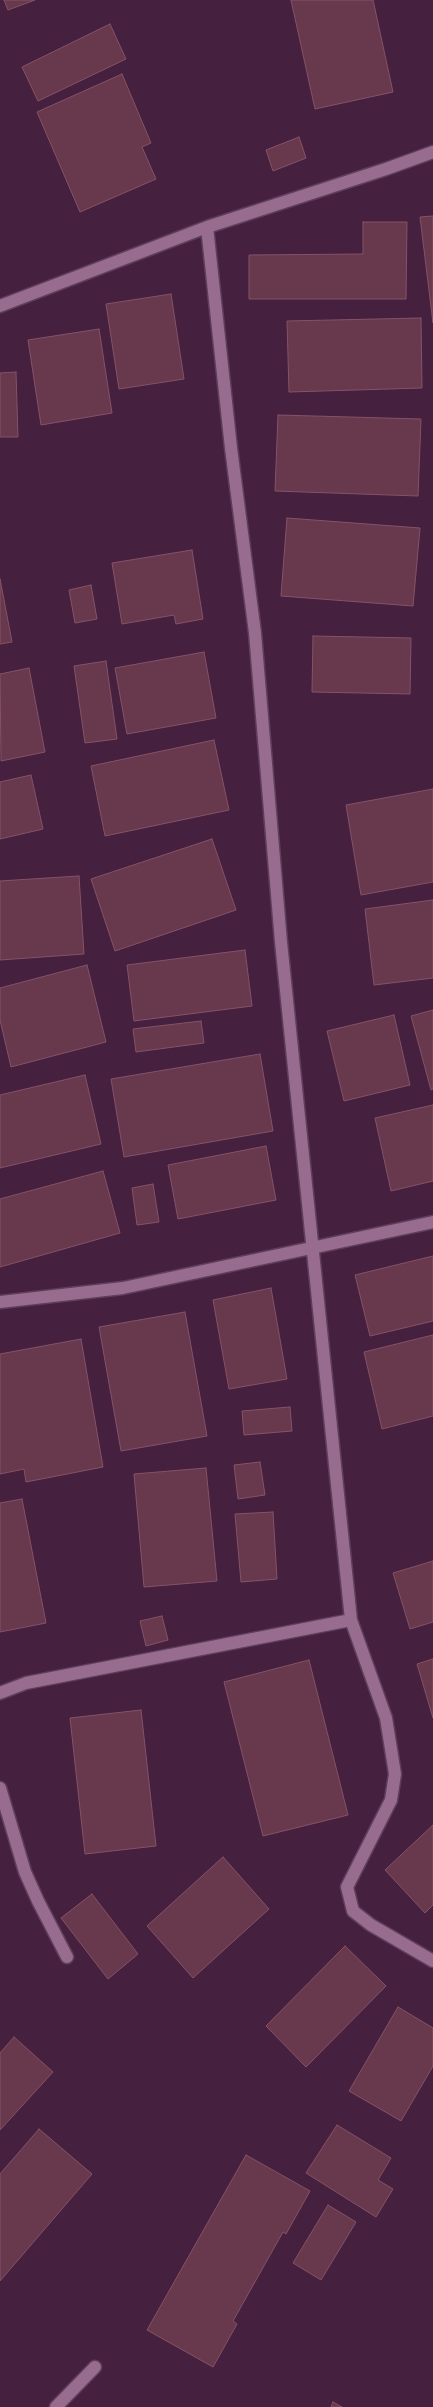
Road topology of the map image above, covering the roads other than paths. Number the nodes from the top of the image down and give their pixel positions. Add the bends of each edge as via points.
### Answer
1 (433, 152) edge
2 (207, 227) junction
3 (0, 306) edge
4 (433, 1222) edge
5 (314, 1245) junction
6 (0, 1302) edge
7 (351, 1620) junction
8 (0, 1692) edge
9 (0, 1788) edge
10 (67, 1957) dead end
11 (433, 1961) edge
12 (94, 2367) dead end
13 (56, 2407) edge

1 - 2 street
2 - 3 street
2 - 5 street via 255,633 281,942
4 - 5 street
5 - 6 street via 123,1288
5 - 7 street
7 - 8 street via 26,1683
7 - 11 street via 386,1718 396,1774 391,1800 347,1887 353,1911 370,1925
9 - 10 street via 26,1872
12 - 13 street

